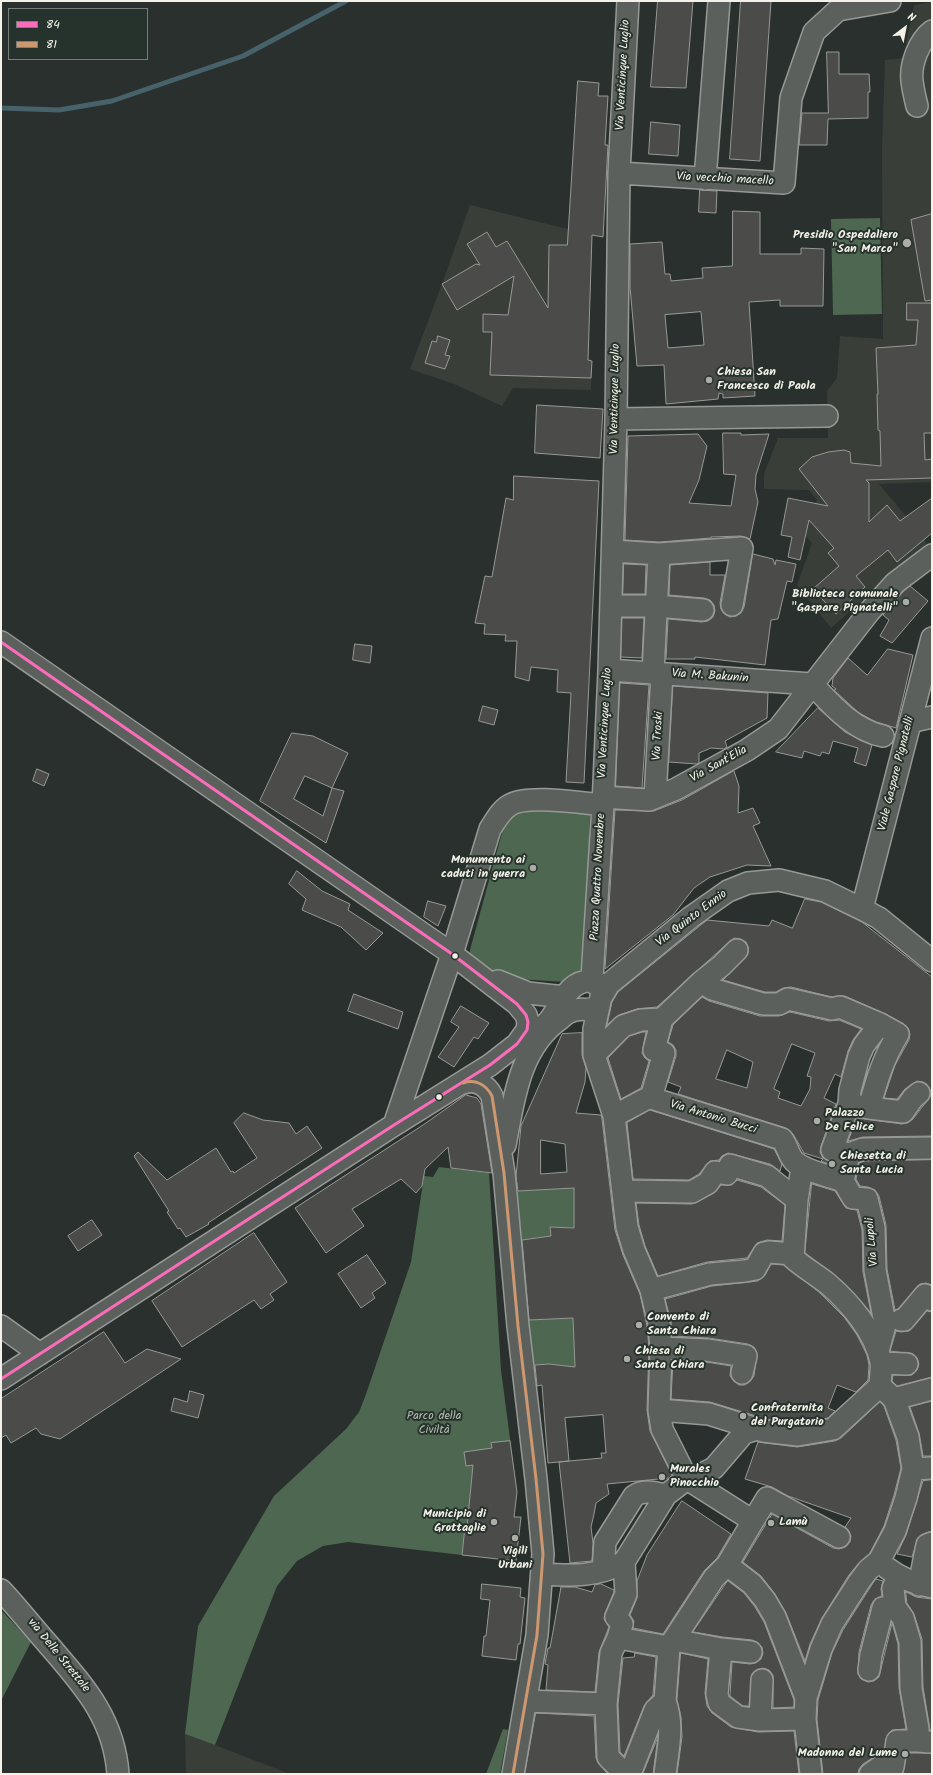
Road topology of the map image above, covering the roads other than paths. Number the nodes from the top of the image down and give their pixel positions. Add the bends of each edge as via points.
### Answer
1 (628, 1) edge
2 (719, 1) edge
3 (890, 1) edge
4 (932, 31) edge
5 (917, 106) dead end
6 (619, 173) junction
7 (705, 179) junction
8 (827, 416) dead end
9 (616, 419) junction
10 (613, 551) junction
11 (659, 554) junction
12 (932, 555) edge
13 (732, 605) dead end
14 (611, 606) junction
15 (657, 606) junction
16 (703, 610) dead end
17 (932, 638) edge
18 (1, 642) edge
19 (609, 670) junction
20 (658, 674) junction
21 (812, 684) junction
22 (932, 717) edge
23 (910, 722) junction
24 (883, 736) dead end
25 (655, 797) junction
26 (603, 801) junction
27 (862, 909) junction
28 (737, 950) dead end
29 (459, 960) junction
30 (932, 961) edge
31 (701, 982) junction
32 (599, 987) junction
33 (565, 997) junction
34 (662, 1019) junction
35 (880, 1024) junction
36 (517, 1044) junction
37 (594, 1055) junction
38 (490, 1065) junction
39 (520, 1075) junction
40 (463, 1083) junction
41 (486, 1088) junction
42 (919, 1093) dead end
43 (651, 1098) junction
44 (849, 1104) junction
45 (869, 1108) junction
46 (614, 1116) junction
47 (394, 1125) junction
48 (932, 1147) edge
49 (840, 1152) junction
50 (502, 1159) junction
51 (808, 1169) junction
52 (843, 1181) junction
53 (622, 1191) junction
54 (797, 1200) junction
55 (793, 1254) junction
56 (651, 1290) junction
57 (925, 1295) edge
58 (891, 1319) junction
59 (1, 1326) edge
60 (661, 1348) junction
61 (40, 1354) junction
62 (879, 1357) junction
63 (907, 1364) dead end
64 (742, 1373) dead end
65 (1, 1379) edge
66 (932, 1389) edge
67 (887, 1393) junction
68 (659, 1410) junction
69 (757, 1430) junction
70 (923, 1468) edge
71 (708, 1472) junction
72 (687, 1479) junction
73 (712, 1494) junction
74 (666, 1495) junction
75 (753, 1521) junction
76 (839, 1537) dead end
77 (932, 1543) edge
78 (879, 1561) junction
79 (624, 1562) junction
80 (727, 1565) junction
81 (603, 1571) junction
82 (542, 1574) junction
83 (898, 1577) junction
84 (926, 1586) edge
85 (1, 1590) edge
86 (895, 1607) junction
87 (618, 1638) junction
88 (671, 1644) junction
89 (722, 1649) junction
90 (751, 1652) dead end
91 (869, 1670) dead end
92 (762, 1680) dead end
93 (806, 1698) junction
94 (526, 1701) junction
95 (664, 1701) junction
96 (606, 1704) junction
97 (805, 1719) junction
98 (760, 1720) junction
99 (118, 1774) edge
100 (513, 1774) edge
101 (625, 1774) edge
102 (630, 1774) edge
103 (665, 1774) edge
104 (811, 1774) edge
105 (870, 1774) edge

1 - 6 street, Via Venticinque Luglio
2 - 7 street
3 - 7 street, Via vecchio macello via 838,10 814,32 791,98 784,183
4 - 5 street via 918,51 913,67 912,81
6 - 7 street, Via vecchio macello
6 - 9 street, Via Venticinque Luglio
8 - 9 street
9 - 10 street, Via Venticinque Luglio
10 - 11 street
10 - 14 street, Via Venticinque Luglio
11 - 13 street via 742,548
11 - 15 street, Via Troski
12 - 21 street, Via Sant'Elia via 896,583 869,612
14 - 15 street
14 - 19 street, Via Venticinque Luglio
15 - 16 street
15 - 20 street, Via Troski
17 - 23 street, Viale Gaspare Pignatelli
18 - 29 street
19 - 20 street, Via M. Bakunin
19 - 26 street, Via Venticinque Luglio
20 - 21 street, Via M. Bakunin
20 - 25 street, Via Troski
21 - 24 street via 859,727 869,733
21 - 25 street, Via Sant'Elia via 778,729 747,750 676,789
22 - 23 street
23 - 27 street, Viale Gaspare Pignatelli
25 - 26 street, Via Sant'Elia via 649,800
26 - 29 street, Piazza Quattro Novembre via 529,799 511,804 501,812 484,844
26 - 32 street, Piazza Quattro Novembre
27 - 30 street, Via Quinto Ennio via 878,918
27 - 32 street, Via Quinto Ennio via 824,891 779,880 748,883 728,891
28 - 31 street
29 - 33 street via 499,982 528,993
29 - 36 street via 517,1004 526,1015 527,1030
29 - 47 street, Piazza Quattro Novembre
31 - 34 street
31 - 35 street via 712,989 763,1004 779,1004 788,999 832,1009 840,1007
32 - 33 street via 586,981 577,983
32 - 37 street, Piazza Quattro Novembre
32 - 39 street via 589,1010 574,1010 559,1019 536,1042
33 - 36 street via 546,1024
34 - 37 street via 641,1020 623,1026
34 - 43 street via 654,1050 664,1054
35 - 44 street via 859,1056
35 - 45 street via 898,1034 886,1053
36 - 38 street
37 - 46 street, Piazza Quattro Novembre
38 - 40 street
38 - 41 street via 484,1074
39 - 41 street via 508,1092 501,1094
39 - 50 street
40 - 41 street via 471,1081
40 - 47 street
41 - 50 street via 492,1096
42 - 45 street via 903,1112
43 - 46 street
43 - 51 street, Via Antonio Bucci via 782,1139 790,1156
44 - 45 street
44 - 49 street
46 - 53 street, Piazza Quattro Novembre
47 - 61 street
48 - 49 street via 868,1148
49 - 51 street via 822,1149
49 - 52 street
50 - 82 street via 536,1479 543,1554
51 - 52 street
51 - 54 street
52 - 58 street, Via Lupoli via 853,1198 868,1199 875,1239 875,1270
53 - 54 street via 692,1192 708,1183 715,1172 727,1174 730,1165 767,1176
53 - 56 street, Piazza Quattro Novembre via 630,1239
54 - 55 street
55 - 56 street via 764,1253 755,1269 710,1274
55 - 62 street via 793,1258 800,1265 847,1302 862,1321
56 - 60 street, Piazza Quattro Novembre via 659,1324
57 - 58 street via 904,1320
58 - 62 street, Via Lupoli via 885,1325
59 - 61 street
60 - 64 street via 707,1350 746,1356
60 - 68 street, Piazza Quattro Novembre
61 - 65 street
62 - 63 street
62 - 67 street, Via Lupoli
66 - 67 street
67 - 69 street via 833,1429 798,1435
67 - 70 street
68 - 69 street via 708,1414
68 - 72 street, Piazza Quattro Novembre via 662,1429
69 - 71 street via 744,1433
70 - 78 street via 906,1498 895,1531
71 - 72 street
71 - 73 street via 705,1482
72 - 73 street
72 - 74 street
73 - 75 street
74 - 79 street
74 - 81 street via 647,1492 634,1496 604,1542
75 - 76 street via 767,1498
75 - 80 street
77 - 84 street via 928,1545
78 - 83 street
78 - 93 street via 859,1582 832,1624 821,1649
79 - 81 street
79 - 87 street via 626,1594 616,1617 622,1624
80 - 88 street via 714,1578
80 - 93 street via 752,1584 776,1617
81 - 82 street via 574,1576
82 - 94 street via 537,1635
83 - 84 street
83 - 86 street via 893,1588
85 - 99 street, via Delle Strettole via 84,1686 105,1720
86 - 91 street via 883,1608 870,1655
86 - 105 street via 903,1618 910,1642 911,1688 918,1730 923,1742 897,1741 893,1767 880,1767
87 - 88 street
87 - 96 street via 611,1653
88 - 89 street
88 - 95 street
89 - 90 street
89 - 98 street via 716,1694 719,1703 738,1717
92 - 98 street
93 - 97 street
94 - 96 street
94 - 100 street
95 - 102 street via 655,1710
95 - 103 street via 669,1713 670,1732
96 - 101 street via 608,1757
97 - 98 street
97 - 104 street

